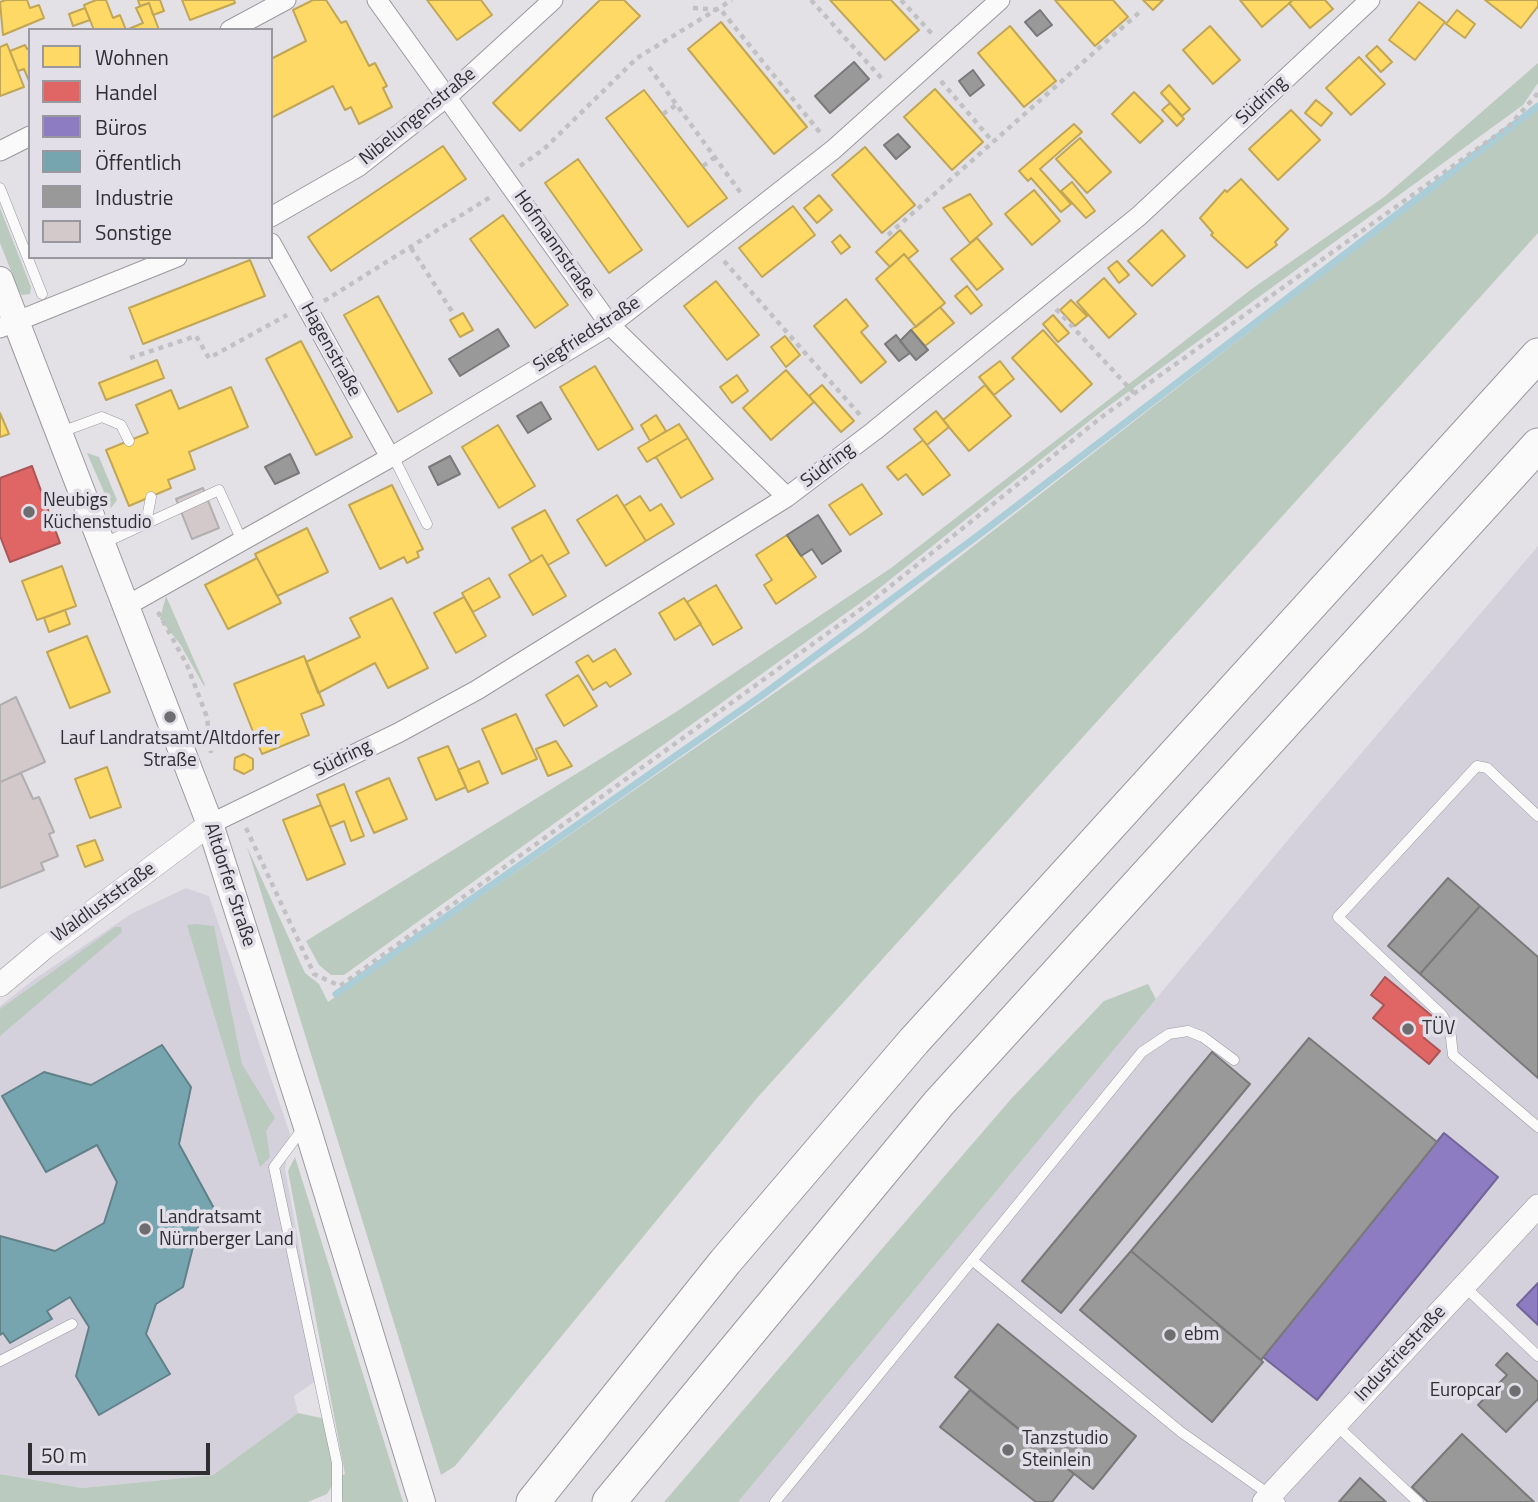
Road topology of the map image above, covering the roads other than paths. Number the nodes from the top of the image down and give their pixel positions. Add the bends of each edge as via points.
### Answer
1 (286, 0) edge
2 (377, 0) edge
3 (553, 0) edge
4 (1370, 0) edge
5 (992, 3) edge
6 (234, 28) edge
7 (448, 96) junction
8 (28, 137) edge
9 (0, 152) edge
10 (0, 188) edge
11 (273, 216) edge
12 (273, 247) edge
13 (28, 259) edge
14 (28, 259) edge
15 (172, 259) edge
16 (0, 280) edge
17 (42, 294) dead end
18 (8, 325) edge
19 (610, 325) junction
20 (1538, 355) edge
21 (61, 433) junction
22 (128, 441) dead end
23 (1538, 445) edge
24 (391, 456) junction
25 (786, 496) junction
26 (151, 497) dead end
27 (146, 523) junction
28 (427, 524) dead end
29 (242, 541) junction
30 (103, 543) junction
31 (128, 605) junction
32 (1538, 816) edge
33 (210, 824) junction
34 (0, 985) edge
35 (1234, 1060) dead end
36 (306, 1124) junction
37 (1538, 1127) edge
38 (1538, 1206) edge
39 (972, 1260) junction
40 (1464, 1286) junction
41 (72, 1324) dead end
42 (1538, 1356) edge
43 (0, 1361) edge
44 (1336, 1424) junction
45 (1272, 1499) edge
46 (337, 1502) edge
47 (422, 1502) edge
48 (533, 1502) edge
49 (609, 1502) edge
50 (775, 1502) edge
51 (1418, 1502) edge

1 - 6 street
2 - 7 street, Hofmannstraße
3 - 7 street, Nibelungenstraße
4 - 25 street, Südring via 1139,216 874,431
5 - 19 street, Siegfriedstraße via 834,149
7 - 11 street, Nibelungenstraße via 358,167
7 - 19 street, Hofmannstraße
8 - 9 street
10 - 13 lane
12 - 24 street, Hagenstraße
14 - 17 lane
15 - 18 street
16 - 18 main road, Altdorfer Straße
18 - 21 main road, Altdorfer Straße
19 - 24 street, Siegfriedstraße
19 - 25 street, Hofmannstraße
20 - 48 highway via 914,1041 725,1262
21 - 22 lane via 102,417 121,425
21 - 30 main road, Altdorfer Straße
23 - 49 highway via 939,1103
24 - 28 lane
24 - 29 street, Siegfriedstraße
25 - 33 street, Südring via 477,690
26 - 27 lane
27 - 29 lane via 219,490
27 - 30 lane
29 - 31 street, Siegfriedstraße
30 - 31 main road, Altdorfer Straße
31 - 33 main road, Altdorfer Straße
32 - 37 lane via 1487,768 1477,766 1338,917 1442,1015 1450,1029 1453,1055
33 - 34 street, Waldluststraße
33 - 36 main road, Altdorfer Straße
35 - 39 lane via 1188,1031 1169,1034 1142,1052
36 - 46 lane via 274,1167 337,1463
36 - 47 main road, Altdorfer Straße
38 - 40 street, Industriestraße
39 - 45 lane via 1181,1432
39 - 50 lane
40 - 42 lane
40 - 44 street, Industriestraße
41 - 43 lane
44 - 45 street, Industriestraße
44 - 51 lane

